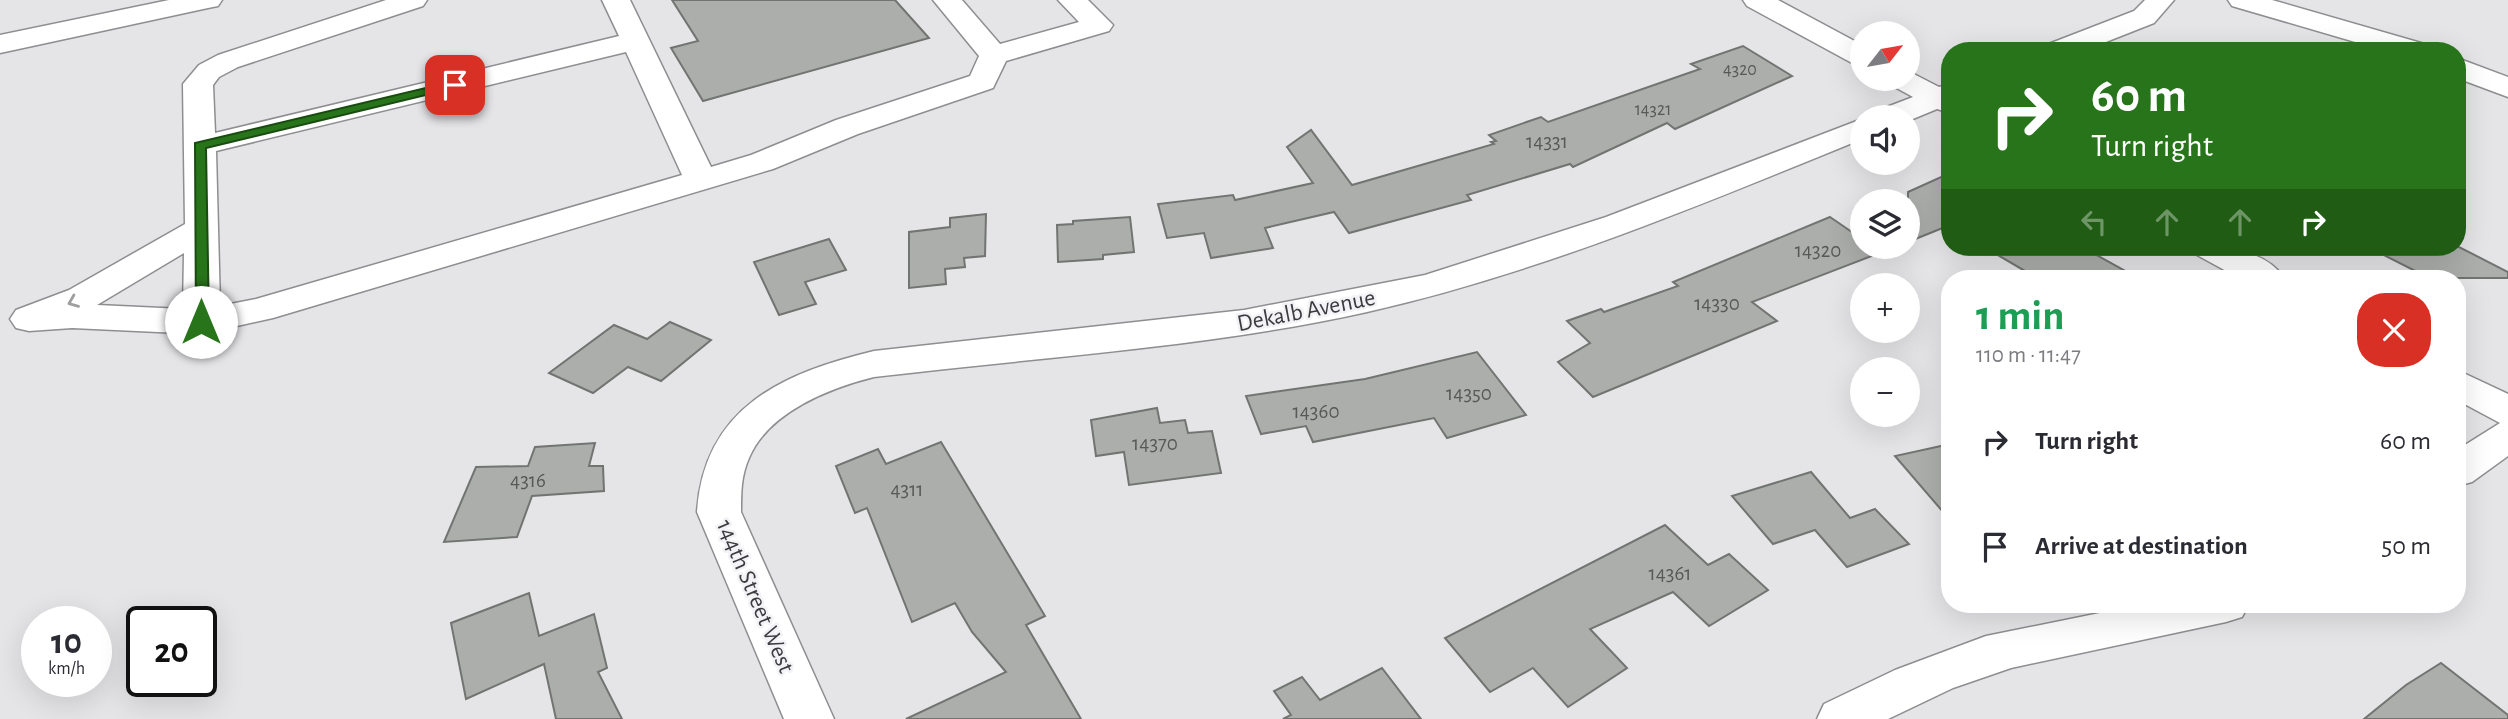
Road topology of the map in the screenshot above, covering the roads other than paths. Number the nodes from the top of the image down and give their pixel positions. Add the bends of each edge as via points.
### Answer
1 (208, 0) edge
2 (414, 0) edge
3 (616, 0) edge
4 (947, 0) edge
5 (1072, 0) edge
6 (1757, 0) edge
7 (2160, 0) edge
8 (2242, 0) edge
9 (635, 41) junction
10 (2079, 42) edge
11 (2386, 42) edge
12 (0, 44) edge
13 (1850, 50) edge
14 (994, 55) junction
15 (2466, 71) edge
16 (1920, 87) edge
17 (2508, 88) edge
18 (1941, 97) edge
19 (1941, 101) edge
20 (1920, 107) edge
21 (1850, 133) edge
22 (199, 146) junction
23 (701, 180) junction
24 (202, 228) junction
25 (2226, 256) edge
26 (134, 270) junction
27 (2251, 270) edge
28 (128, 318) junction
29 (15, 322) edge
30 (201, 322) junction
31 (2466, 388) edge
32 (2508, 411) edge
33 (743, 433) joint
34 (2508, 435) edge
35 (2466, 465) edge
36 (2194, 613) edge
37 (809, 719) edge
38 (1842, 719) edge

1 - 12 street
2 - 22 street via 209,71 198,84
3 - 9 street
4 - 14 street
5 - 14 street via 1099,25
6 - 13 street
7 - 10 street via 2144,17
8 - 11 street
9 - 22 street
9 - 23 street
14 - 23 street via 982,82
15 - 17 street
16 - 18 street
19 - 20 street
21 - 33 street, Dekalb Avenue via 1563,246 1438,283 1220,326 854,368 791,392
22 - 24 street
23 - 30 street via 260,310
24 - 26 street
24 - 30 street
25 - 27 street
26 - 28 street via 115,298
26 -> 29 street via 82,299
28 - 29 street via 72,316
28 - 30 street
31 - 32 street
33 - 37 street, 144th Street West via 722,472 719,512
34 - 35 street
36 - 38 street via 2035,643 1962,663 1891,692

